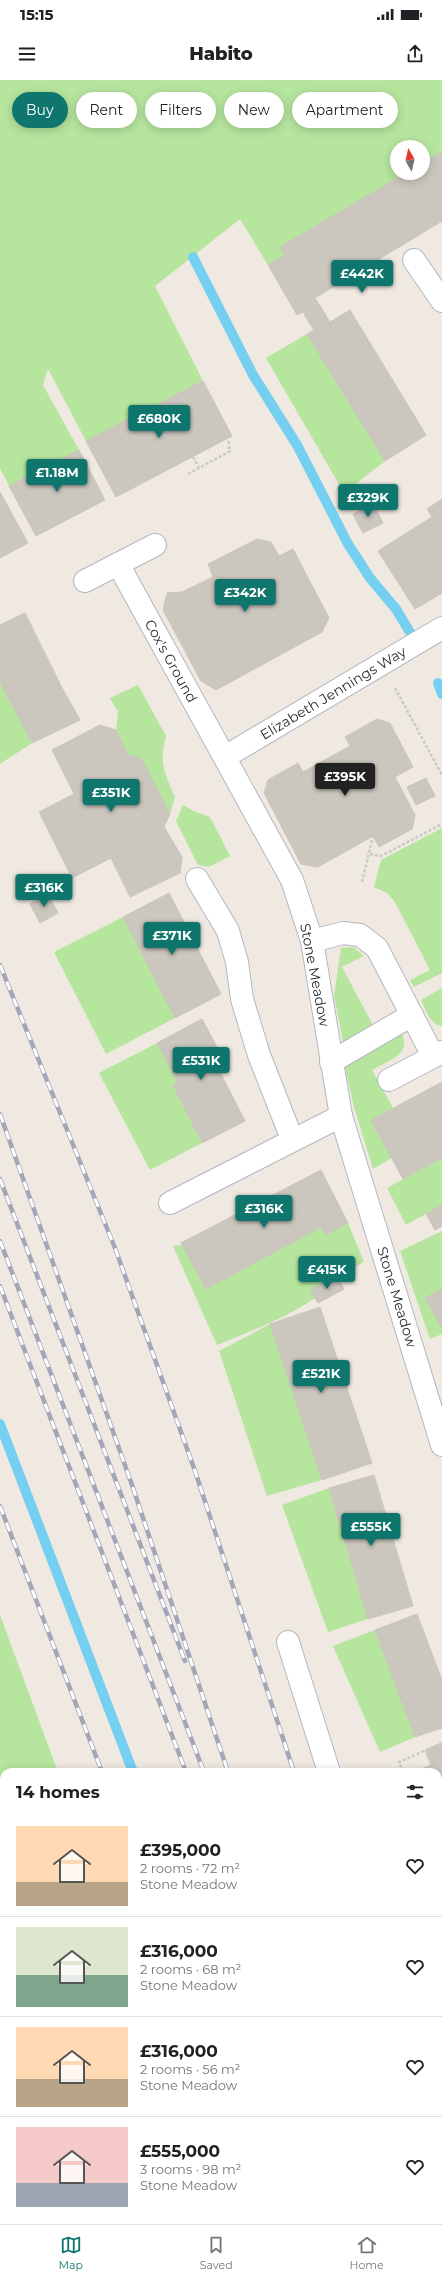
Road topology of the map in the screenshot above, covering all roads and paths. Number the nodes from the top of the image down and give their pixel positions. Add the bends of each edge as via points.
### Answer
1 (414, 260) dead end
2 (442, 301) edge
3 (228, 439) dead end
4 (193, 456) dead end
5 (199, 468) junction
6 (188, 474) dead end
7 (155, 545) dead end
8 (118, 564) junction
9 (85, 581) dead end
10 (442, 628) edge
11 (382, 664) junction
12 (224, 757) junction
13 (442, 775) edge
14 (442, 824) edge
15 (373, 836) dead end
16 (370, 854) junction
17 (197, 879) dead end
18 (362, 882) dead end
19 (312, 941) junction
20 (412, 1015) junction
21 (438, 1054) edge
22 (331, 1062) junction
23 (389, 1080) dead end
24 (341, 1116) junction
25 (292, 1139) junction
26 (170, 1203) dead end
27 (441, 1436) edge
28 (288, 1642) dead end
29 (442, 1743) edge
30 (328, 1768) edge
31 (401, 1768) edge

1 - 2 street
3 - 5 path via 230,451
4 - 5 path
5 - 6 path
7 - 8 street
8 - 9 street
8 - 12 street, Cox's Ground
10 - 11 street, Elizabeth Jennings Way
11 - 12 street, Elizabeth Jennings Way
11 - 13 path
12 - 19 street, Stone Meadow via 292,880
14 - 16 path via 381,856
15 - 16 path
16 - 18 path
17 - 25 street via 228,931 237,962 242,999 259,1055
19 - 20 street via 343,933 360,935 377,948
19 - 22 street, Stone Meadow
20 - 21 street
20 - 22 street
21 - 23 street
22 - 24 street, Stone Meadow
24 - 25 street
24 - 27 street, Stone Meadow
25 - 26 street
28 - 30 street
29 - 31 path via 399,1762

